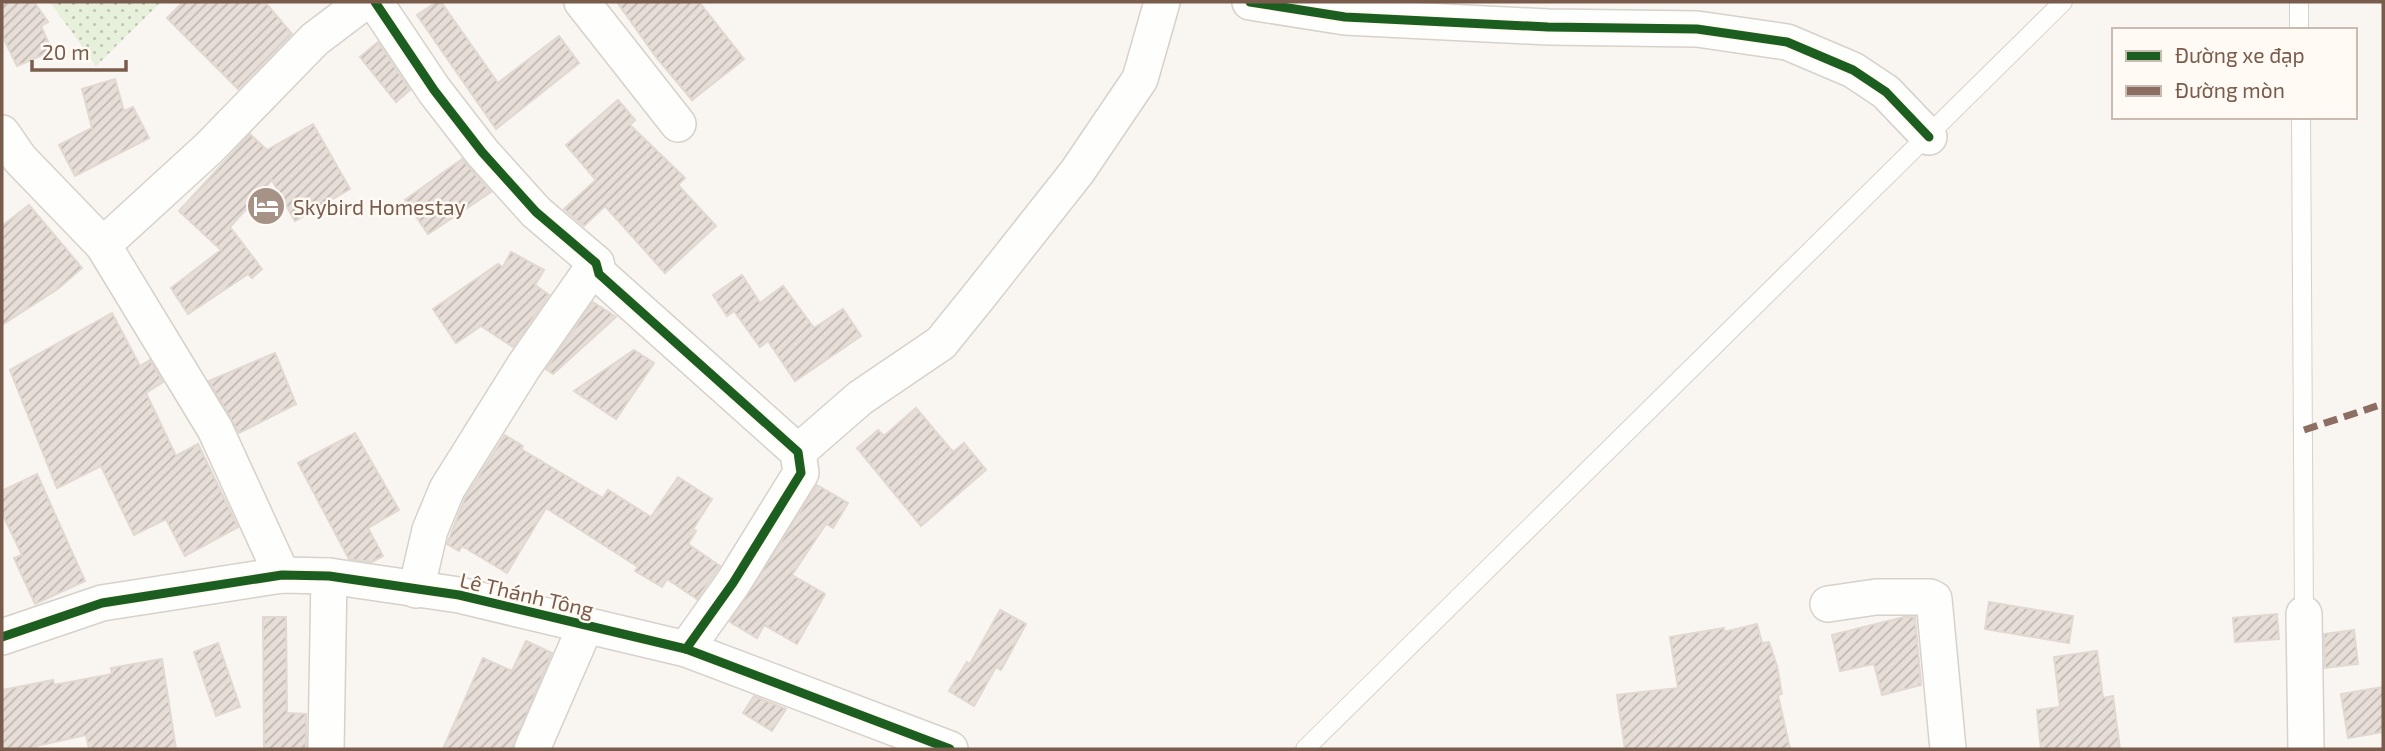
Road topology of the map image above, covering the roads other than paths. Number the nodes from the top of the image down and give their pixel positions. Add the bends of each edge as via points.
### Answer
1 (364, 2) edge
2 (374, 2) edge
3 (582, 2) edge
4 (1162, 2) edge
5 (1250, 2) edge
6 (2063, 2) edge
7 (2299, 2) edge
8 (2299, 28) edge
9 (2301, 119) edge
10 (678, 124) dead end
11 (1929, 137) junction
12 (8, 155) edge
13 (103, 245) junction
14 (596, 263) junction
15 (799, 452) junction
16 (282, 575) junction
17 (328, 576) junction
18 (416, 590) junction
19 (1828, 604) dead end
20 (2304, 614) joint
21 (586, 625) junction
22 (2, 637) edge
23 (685, 649) junction
24 (326, 749) edge
25 (532, 749) edge
26 (950, 749) edge
27 (1306, 749) edge
28 (1948, 749) edge
29 (2306, 749) edge

1 - 13 street via 315,39 209,148
2 - 14 street via 482,152 536,212
3 - 10 street
4 - 15 street via 1140,79 1077,172 979,296 941,343 860,398
5 - 11 street via 1383,19 1697,29 1787,42 1853,70 1886,92
6 - 11 lane
7 - 8 lane
9 - 20 lane
11 - 27 lane
12 - 13 street
13 - 16 street via 215,429
14 - 15 street via 599,274
14 - 18 street via 447,489 430,530
15 - 23 street via 801,472 733,583
16 - 17 street, Lê Thánh Tông
16 - 22 street, Lê Thánh Tông via 102,603
17 - 18 street, Lê Thánh Tông
17 - 24 street
18 - 21 street, Lê Thánh Tông
19 - 28 street via 1877,597 1934,599
20 - 29 street
21 - 23 street, Lê Thánh Tông
21 - 25 street
23 - 26 street, Lê Thánh Tông

